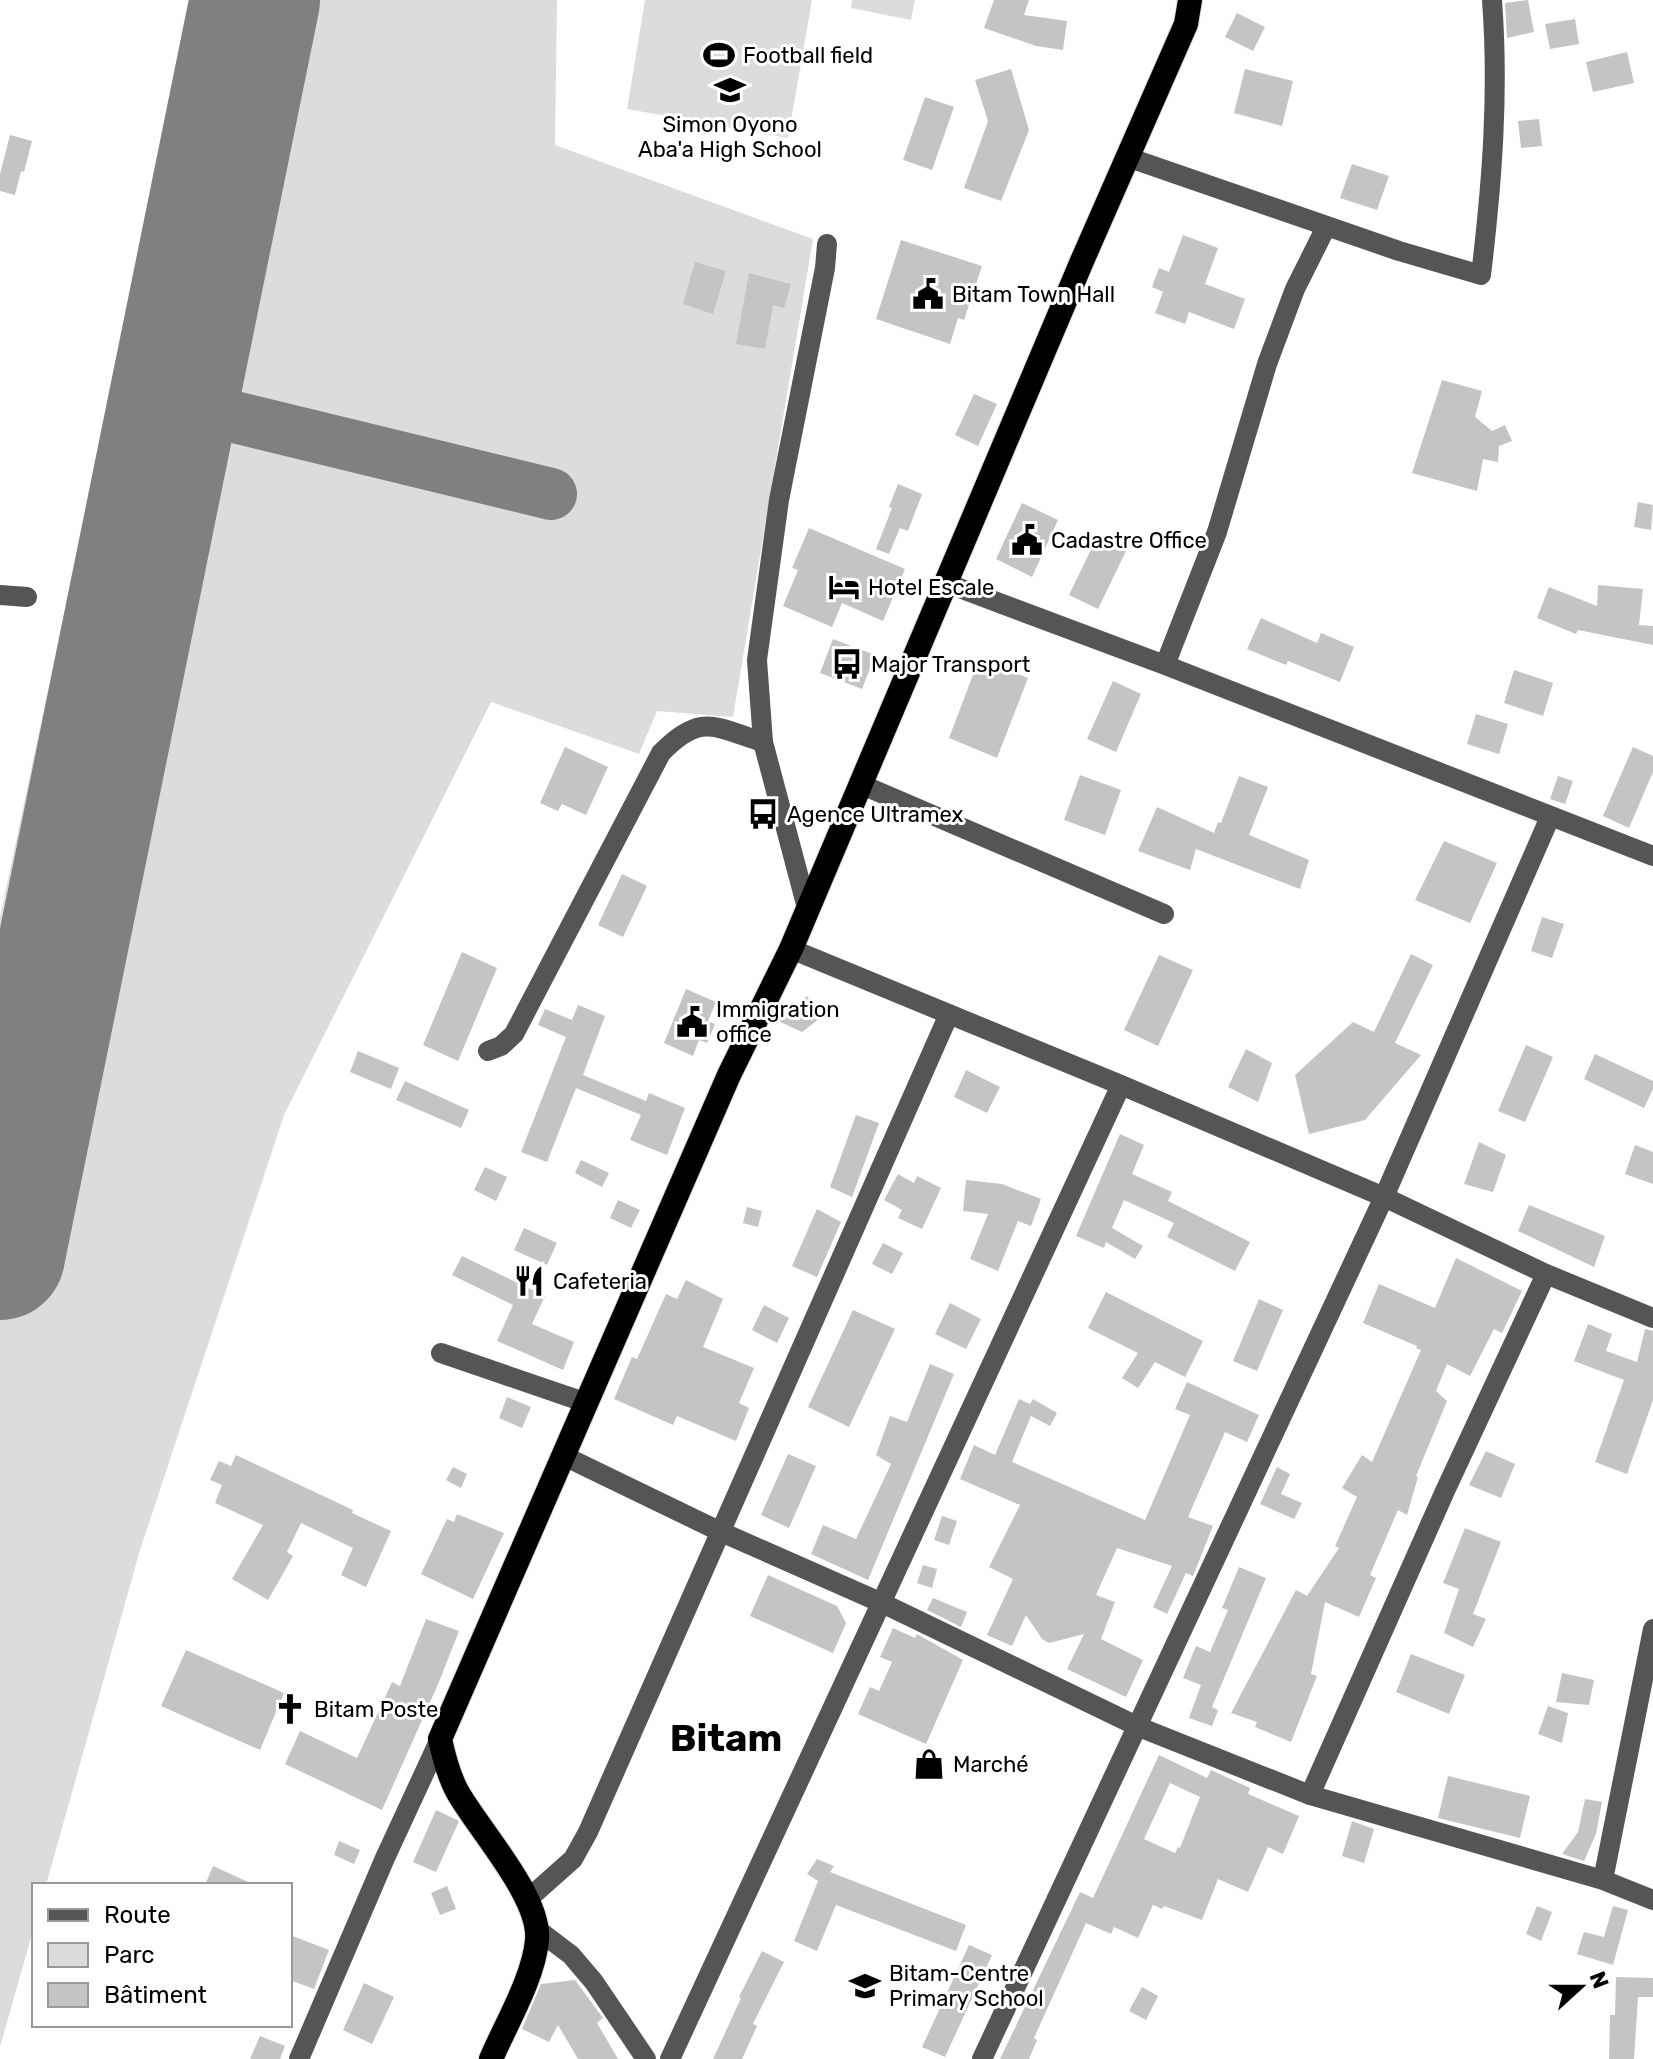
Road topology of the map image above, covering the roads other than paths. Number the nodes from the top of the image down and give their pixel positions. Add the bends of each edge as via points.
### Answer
1 (1204, 0) edge
2 (1492, 0) edge
3 (1188, 12) edge
4 (1127, 157) junction
5 (1326, 227) junction
6 (827, 244) dead end
7 (946, 583) junction
8 (0, 595) edge
9 (27, 597) dead end
10 (1165, 665) junction
11 (763, 742) junction
12 (860, 784) junction
13 (1550, 817) junction
14 (1653, 856) edge
15 (807, 908) junction
16 (1164, 914) dead end
17 (791, 949) junction
18 (949, 1014) junction
19 (488, 1051) dead end
20 (1121, 1085) junction
21 (1384, 1197) junction
22 (1546, 1274) junction
23 (1653, 1318) edge
24 (441, 1353) dead end
25 (587, 1403) junction
26 (564, 1456) junction
27 (719, 1531) junction
28 (882, 1603) junction
29 (1653, 1629) edge
30 (1139, 1727) junction
31 (440, 1739) junction
32 (1310, 1795) junction
33 (1603, 1880) junction
34 (528, 1899) junction
35 (1653, 1900) edge
36 (538, 1930) junction
37 (299, 2059) edge
38 (491, 2059) edge
39 (646, 2059) edge
40 (670, 2059) edge
41 (982, 2059) edge

1 - 3 highway
2 - 5 street via 1496,113 1481,275
3 - 4 highway
4 - 5 street
4 - 7 highway
5 - 10 street via 1267,364 1217,532
6 - 11 street via 779,500 757,660
7 - 10 street
7 - 12 highway
8 - 9 street
10 - 13 street
11 - 15 street
11 - 19 street via 695,726 661,753 514,1034
12 - 15 highway
12 - 16 street
13 - 14 street
13 - 21 street
15 - 17 highway
17 - 18 street
17 - 25 highway via 729,1075
18 - 20 street
18 - 27 street
20 - 21 street
20 - 28 street
21 - 22 street
21 - 30 street
22 - 23 street
22 - 32 street
24 - 25 street
25 - 26 highway
26 - 27 street
26 - 31 highway
27 - 28 street
27 - 34 street via 588,1832 573,1859
28 - 30 street
28 - 40 street
29 - 33 street
30 - 32 street
30 - 41 street
31 - 34 highway via 458,1794
31 - 37 street
32 - 33 street
33 - 35 street
34 - 36 highway
36 - 38 highway via 533,1965
36 - 39 street via 571,1955 594,1982

